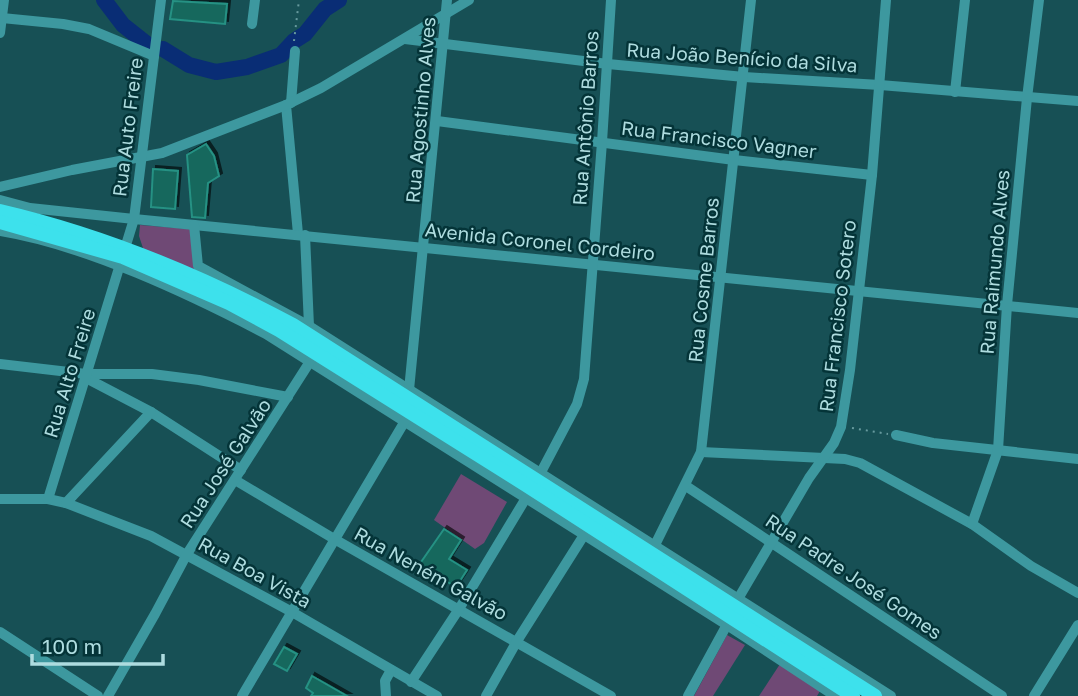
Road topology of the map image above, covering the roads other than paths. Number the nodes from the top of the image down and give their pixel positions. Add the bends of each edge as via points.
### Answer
1 (4, 0) edge
2 (160, 0) edge
3 (255, 0) edge
4 (447, 0) edge
5 (469, 0) edge
6 (611, 0) edge
7 (751, 0) edge
8 (886, 0) edge
9 (965, 0) edge
10 (1039, 0) edge
11 (446, 14) junction
12 (2, 18) junction
13 (252, 24) dead end
14 (0, 33) edge
15 (405, 39) junction
16 (444, 45) junction
17 (295, 51) road end
18 (153, 56) junction
19 (608, 64) junction
20 (744, 77) junction
21 (880, 85) junction
22 (955, 92) junction
23 (1027, 98) junction
24 (1078, 101) edge
25 (289, 104) junction
26 (437, 121) junction
27 (602, 142) junction
28 (141, 157) junction
29 (734, 160) junction
30 (872, 175) junction
31 (0, 187) edge
32 (0, 200) edge
33 (0, 211) edge
34 (134, 219) junction
35 (0, 222) edge
36 (194, 225) junction
37 (0, 231) edge
38 (301, 235) junction
39 (425, 246) junction
40 (123, 258) junction
41 (592, 264) junction
42 (722, 277) junction
43 (859, 291) junction
44 (230, 299) junction
45 (1007, 305) junction
46 (1078, 313) edge
47 (309, 327) junction
48 (311, 360) junction
49 (0, 364) edge
50 (86, 377) junction
51 (409, 390) junction
52 (288, 397) junction
53 (151, 412) junction
54 (433, 420) junction
55 (405, 421) junction
56 (896, 435) road end
57 (998, 450) junction
58 (701, 452) junction
59 (825, 458) junction
60 (1078, 459) edge
61 (238, 475) junction
62 (539, 476) junction
63 (685, 486) junction
64 (526, 498) junction
65 (0, 499) edge
66 (48, 499) junction
67 (66, 503) junction
68 (972, 524) junction
69 (600, 527) junction
70 (336, 540) junction
71 (771, 541) junction
72 (653, 549) junction
73 (187, 554) junction
74 (1078, 593) edge
75 (459, 609) junction
76 (292, 612) junction
77 (732, 612) junction
78 (1078, 625) edge
79 (0, 632) edge
80 (517, 641) junction
81 (391, 670) junction
82 (411, 682) junction
83 (840, 688) edge
84 (433, 695) edge
85 (98, 696) edge
86 (108, 696) edge
87 (242, 696) edge
88 (386, 696) edge
89 (486, 696) edge
90 (611, 696) edge
91 (688, 696) edge
92 (875, 696) edge
93 (891, 696) edge
94 (1002, 696) edge
95 (1034, 696) edge

1 - 12 street
2 - 18 street, Rua Auto Freire
3 - 13 street
4 - 11 street, Rua Agostinho Alves
5 - 11 street
6 - 19 street, Rua Antônio Barros
7 - 20 street, Rua Cosme Barros
8 - 21 street, Rua Francisco Sotero
9 - 22 street
10 - 23 street, Rua Raimundo Alves
11 - 15 street
11 - 16 street, Rua Agostinho Alves
12 - 14 street
12 - 18 street via 89,29
15 - 16 street, Rua João Benício da Silva
15 - 25 street
16 - 19 street, Rua João Benício da Silva
16 - 26 street, Rua Agostinho Alves
17 - 25 street
18 - 28 street, Rua Auto Freire
19 - 20 street, Rua João Benício da Silva
19 - 27 street, Rua Antônio Barros
20 - 21 street, Rua João Benício da Silva
20 - 29 street, Rua Cosme Barros
21 - 22 street, Rua João Benício da Silva
21 - 30 street, Rua Francisco Sotero
22 - 23 street, Rua João Benício da Silva
23 - 24 street, Rua João Benício da Silva
23 - 45 street, Rua Raimundo Alves
25 - 28 street
25 - 38 street
26 - 27 street, Rua Francisco Vagner
26 - 39 street, Rua Agostinho Alves
27 - 29 street, Rua Francisco Vagner
27 - 41 street, Rua Antônio Barros
28 - 31 street
28 - 34 street, Rua Auto Freire
29 - 30 street, Rua Francisco Vagner
29 - 42 street, Rua Cosme Barros
30 - 43 street, Rua Francisco Sotero
32 - 34 street, Avenida Coronel Cordeiro via 30,208
33 - 40 main road via 36,219
34 - 36 street, Avenida Coronel Cordeiro
34 - 40 street, Rua Auto Freire
35 - 40 main road
36 - 38 street, Avenida Coronel Cordeiro
36 - 44 street via 198,267
37 - 40 street
38 - 39 street, Avenida Coronel Cordeiro
38 - 47 street
39 - 41 street, Avenida Coronel Cordeiro
39 - 51 street, Rua Agostinho Alves
40 - 44 main road
40 - 50 street, Rua Alto Freire
41 - 42 street, Avenida Coronel Cordeiro
41 - 62 street, Rua Antônio Barros via 584,379 577,404
42 - 43 street, Avenida Coronel Cordeiro
42 - 58 street, Rua Cosme Barros
43 - 45 street, Avenida Coronel Cordeiro
43 - 59 street, Rua Francisco Sotero via 841,427
44 - 47 street
44 - 48 street
44 - 54 main road
45 - 46 street, Avenida Coronel Cordeiro
45 - 57 street, Rua Raimundo Alves
47 - 51 street
48 - 52 street, Rua José Galvão
48 - 55 street
49 - 50 street
50 - 52 street via 152,374
50 - 53 street, Rua Neném Galvão
50 - 66 street, Rua Alto Freire
51 - 62 street
52 - 61 street, Rua José Galvão
53 - 61 street, Rua Neném Galvão
53 - 67 street
54 - 62 main road
54 - 69 main road
55 - 64 street
55 - 70 street
56 - 57 street
57 - 60 street
57 - 68 street, Rua Raimundo Alves
58 - 59 street
58 - 63 street, Rua Cosme Barros
59 - 68 street via 860,463
59 - 71 street, Rua Francisco Sotero
61 - 70 street, Rua Neném Galvão
61 - 73 street, Rua José Galvão
62 - 69 main road
63 - 71 street, Rua Padre José Gomes
63 - 72 street, Rua Cosme Barros
64 - 69 street
64 - 75 street
65 - 66 street, Rua Boa Vista
66 - 67 street, Rua Boa Vista
67 - 73 street, Rua Boa Vista
68 - 74 street
69 - 72 main road
69 - 77 main road
69 - 80 street
70 - 75 street, Rua Neném Galvão
70 - 76 street
71 - 77 street, Rua Francisco Sotero
71 - 94 street, Rua Padre José Gomes
72 - 77 main road
73 - 76 street, Rua Boa Vista
73 - 86 street, Rua José Galvão
75 - 80 street, Rua Neném Galvão
75 - 82 street
76 - 81 street, Rua Boa Vista
76 - 87 street
77 - 83 main road
77 - 83 street
77 - 91 street, Rua Francisco Sotero
78 - 95 street
79 - 85 street
80 - 89 street
80 - 90 street, Rua Neném Galvão
81 - 82 street, Rua Boa Vista
81 - 88 street via 385,681
82 - 84 street, Rua Boa Vista
83 - 92 main road
83 - 93 street

